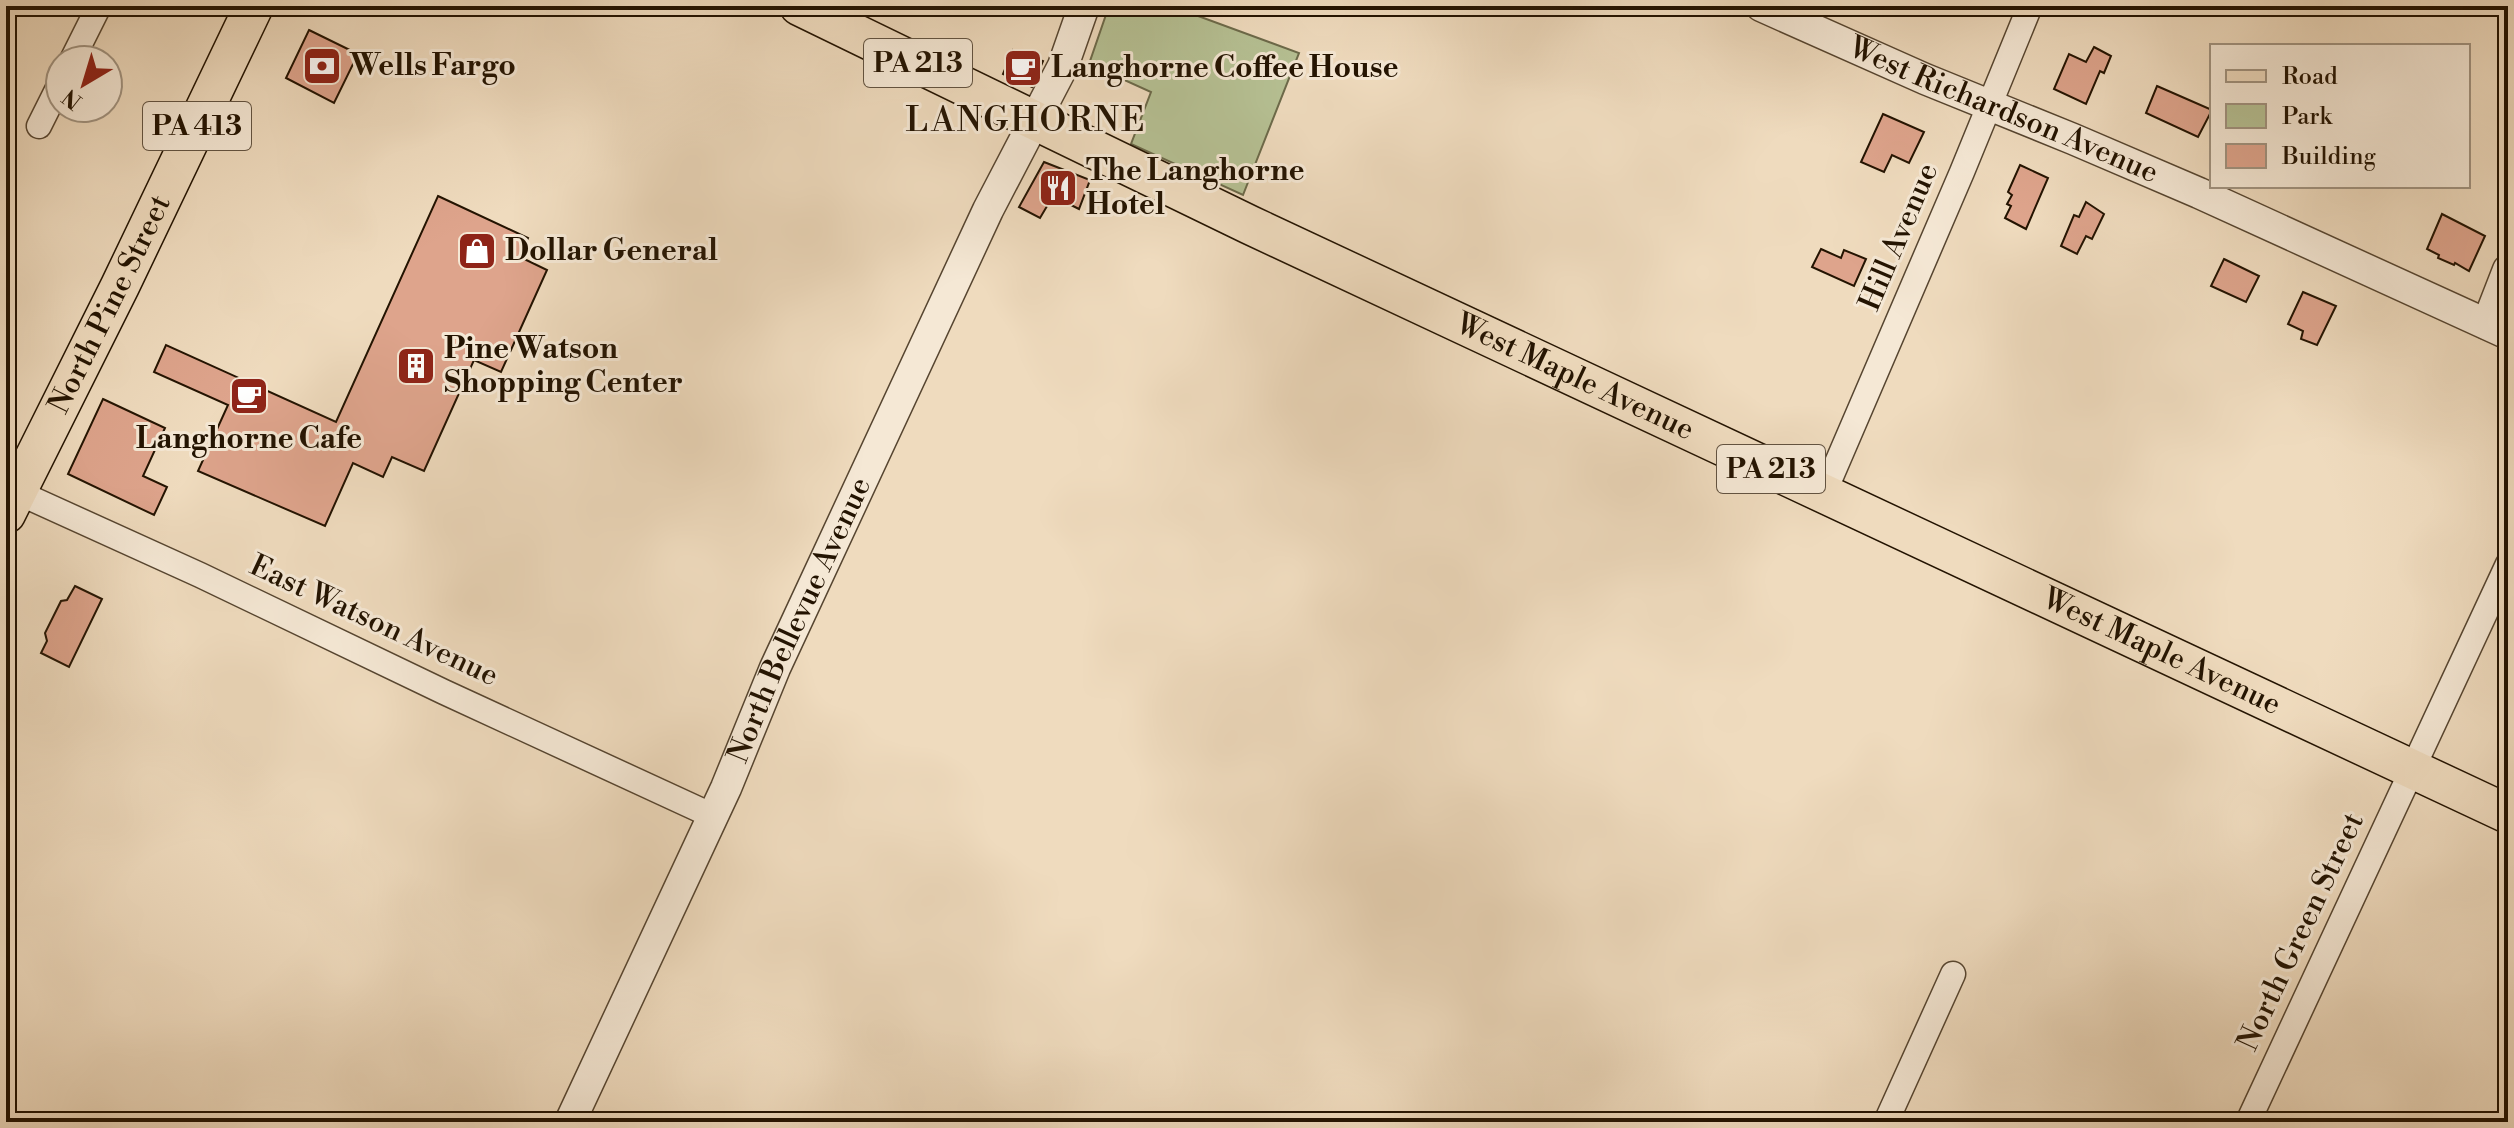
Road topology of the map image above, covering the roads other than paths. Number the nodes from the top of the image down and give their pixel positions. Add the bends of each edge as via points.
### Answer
1 (99, 6) edge
2 (254, 6) edge
3 (799, 6) edge
4 (1084, 6) edge
5 (1761, 6) edge
6 (2030, 6) edge
7 (80, 44) edge
8 (1988, 105) junction
9 (44, 116) edge
10 (1036, 120) junction
11 (39, 126) dead end
12 (2508, 270) edge
13 (2498, 329) edge
14 (1824, 493) junction
15 (10, 498) edge
16 (2508, 564) edge
17 (2411, 770) junction
18 (2508, 814) edge
19 (713, 816) junction
20 (1953, 974) dead end
21 (570, 1122) edge
22 (1886, 1122) edge
23 (2248, 1122) edge

1 - 7 street
2 - 15 main road, North Pine Street / PA 413 via 120,286
3 - 10 main road, PA 213
4 - 10 street, North Bellevue Avenue
5 - 8 street, West Richardson Avenue
6 - 8 street, Hill Avenue
8 - 13 street, West Richardson Avenue via 2185,187
8 - 14 street, Hill Avenue
9 - 11 street
10 - 14 main road, West Maple Avenue / PA 213
10 - 19 street, North Bellevue Avenue via 982,223 775,668
12 - 13 street
14 - 17 main road, West Maple Avenue / PA 213
15 - 19 street, East Watson Avenue via 200,575
16 - 17 street, North Green Street
17 - 18 main road, West Maple Avenue / PA 213
17 - 23 street, North Green Street
19 - 21 street, North Bellevue Avenue
20 - 22 street

